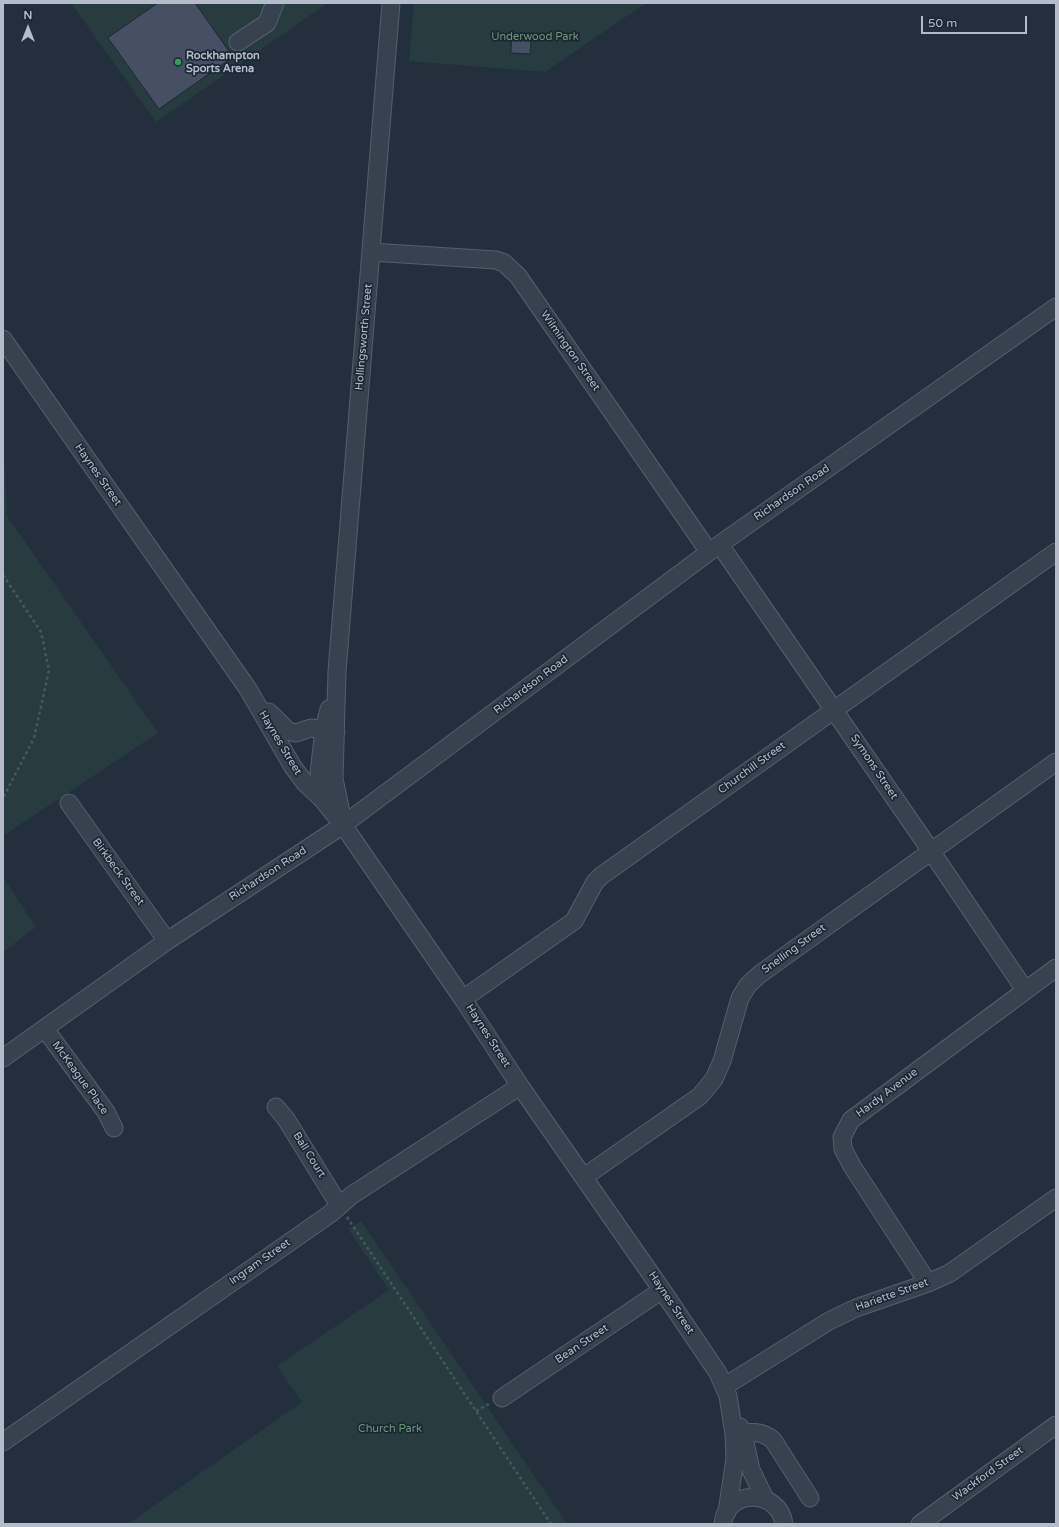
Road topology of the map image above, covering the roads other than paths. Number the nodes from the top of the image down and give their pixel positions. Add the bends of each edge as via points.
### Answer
1 (275, 3) edge
2 (391, 3) edge
3 (238, 42) dead end
4 (371, 252) junction
5 (1056, 307) edge
6 (3, 339) edge
7 (715, 548) junction
8 (1056, 552) edge
9 (248, 689) junction
10 (834, 709) junction
11 (330, 731) junction
12 (1056, 762) edge
13 (322, 799) junction
14 (69, 803) dead end
15 (343, 825) junction
16 (931, 851) junction
17 (167, 941) junction
18 (1056, 968) edge
19 (1025, 990) junction
20 (463, 999) junction
21 (44, 1029) junction
22 (3, 1058) edge
23 (520, 1086) junction
24 (276, 1107) dead end
25 (114, 1128) dead end
26 (584, 1177) junction
27 (1056, 1198) edge
28 (339, 1205) junction
29 (928, 1283) junction
30 (662, 1290) junction
31 (725, 1386) junction
32 (502, 1398) dead end
33 (1056, 1424) edge
34 (739, 1433) junction
35 (3, 1442) edge
36 (810, 1498) dead end
37 (765, 1499) junction
38 (725, 1518) edge
39 (786, 1522) edge
40 (920, 1524) edge

1 - 3 street via 267,23
2 - 4 street, Hollingsworth Street
4 - 7 street, Wilmington Street via 496,260 504,263 518,276
4 - 11 street, Hollingsworth Street
5 - 7 street, Richardson Road
6 - 9 street, Haynes Street
7 - 10 street, Symons Street
7 - 15 street, Richardson Road
8 - 10 street, Churchill Street
9 - 11 street, Haynes Street via 288,731 296,733 311,728
9 - 13 street, Haynes Street via 293,767
10 - 16 street, Symons Street
10 - 20 street, Churchill Street via 601,876 595,882 574,921
11 - 13 street, Hollingsworth Street via 319,773
11 - 15 street, Hollingsworth Street via 334,779
12 - 16 street, Snelling Street
13 - 15 street, Haynes Street
14 - 17 street, Birkbeck Street
15 - 17 street, Richardson Road
15 - 20 street, Haynes Street
16 - 19 street, Symons Street
16 - 26 street, Snelling Street via 775,962 748,985 740,998 722,1061 714,1079 700,1096
17 - 21 street, Richardson Road
18 - 19 street, Hardy Avenue
19 - 29 street, Hardy Avenue via 851,1120 842,1137 843,1149 852,1166
20 - 23 street, Haynes Street
21 - 22 street, Richardson Road
21 - 25 street, McKeague Place via 106,1112
23 - 26 street, Haynes Street
23 - 28 street, Ingram Street
24 - 28 street, Ball Court
26 - 30 street, Haynes Street
27 - 29 street, Hariette Street via 950,1273
28 - 35 street, Ingram Street via 330,1214
29 - 31 street, Hariette Street via 856,1308 829,1321
30 - 31 street, Haynes Street
30 - 32 street, Bean Street
31 - 34 street, Haynes Street
33 - 40 street, Wackford Street
34 - 36 street via 766,1434 773,1440
34 - 37 street via 751,1470
34 - 38 street
37 - 38 street via 748,1497 739,1500 732,1505
37 - 39 street via 773,1503

